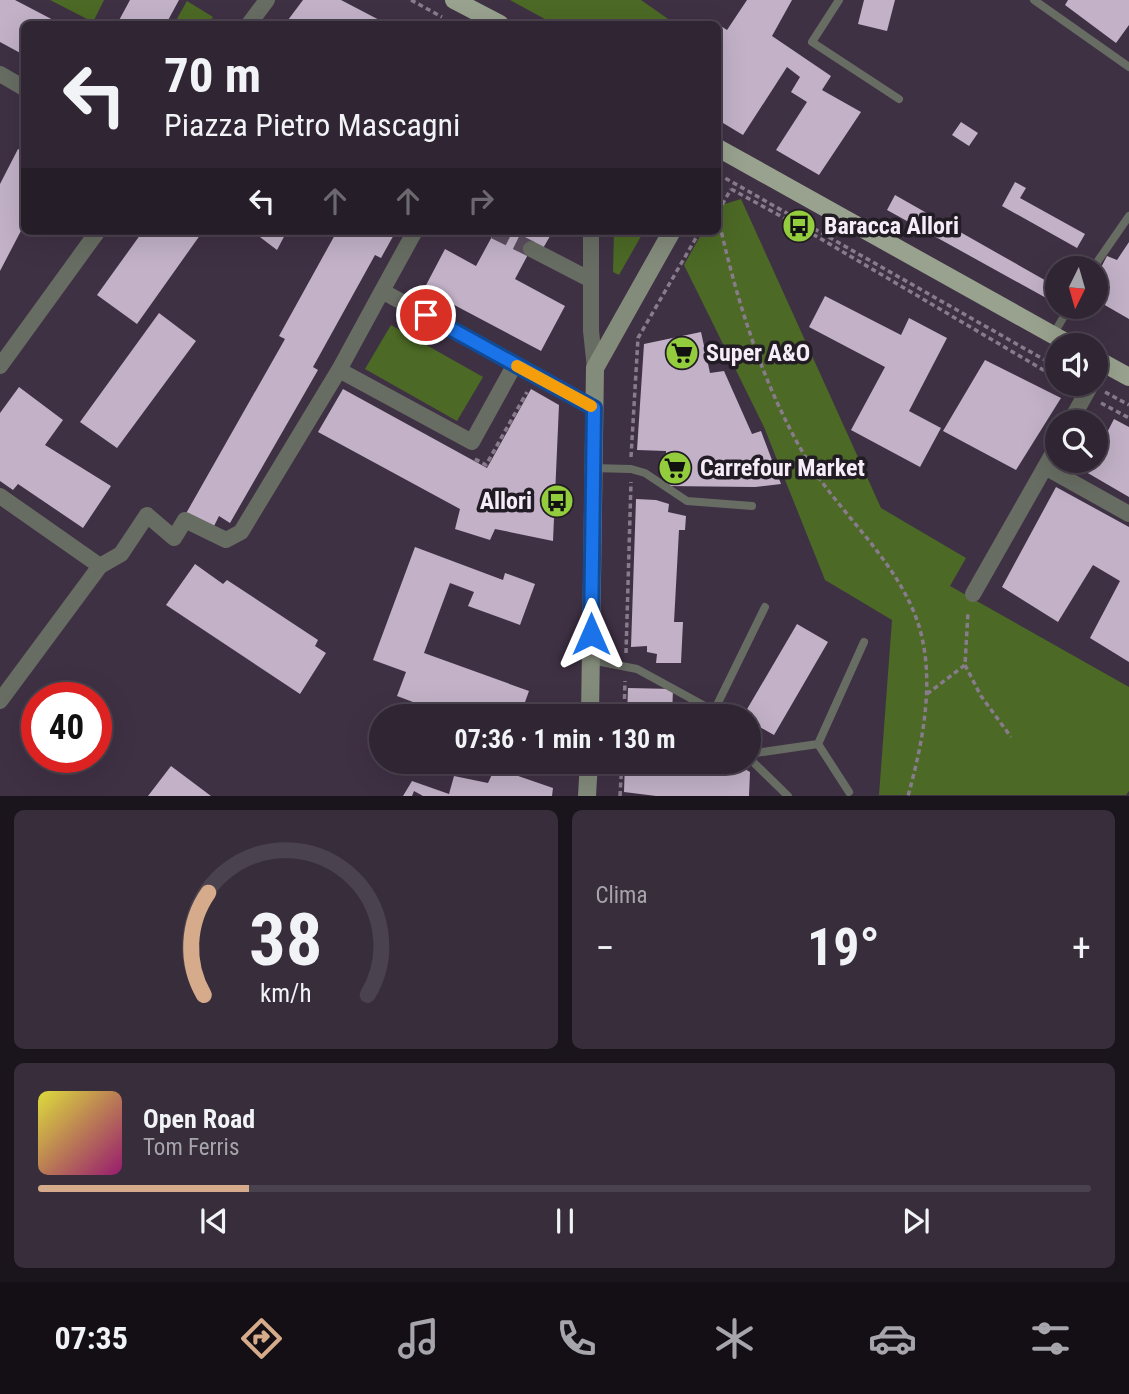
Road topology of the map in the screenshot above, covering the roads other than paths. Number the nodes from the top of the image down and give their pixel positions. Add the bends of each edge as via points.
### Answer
1 (267, 0) edge
2 (454, 0) edge
3 (839, 0) edge
4 (1034, 0) edge
5 (251, 21) edge
6 (494, 21) edge
7 (1129, 67) edge
8 (0, 75) edge
9 (21, 86) edge
10 (900, 99) dead end
11 (721, 150) edge
12 (1129, 216) edge
13 (95, 235) edge
14 (413, 235) edge
15 (592, 235) edge
16 (669, 235) edge
17 (531, 249) tunnel mouth
18 (1101, 256) edge
19 (591, 280) junction
20 (382, 291) junction
21 (1049, 333) edge
22 (515, 364) junction
23 (0, 366) edge
24 (595, 368) junction
25 (339, 370) junction
26 (1108, 370) edge
27 (1129, 377) edge
28 (1092, 396) edge
29 (594, 408) junction
30 (1080, 410) edge
31 (1045, 467) edge
32 (592, 468) junction
33 (1056, 473) edge
34 (0, 496) edge
35 (752, 506) dead end
36 (1129, 514) edge
37 (100, 566) junction
38 (973, 594) road end
39 (765, 607) dead end
40 (864, 642) dead end
41 (591, 660) junction
42 (0, 701) edge
43 (590, 704) edge
44 (700, 704) edge
45 (720, 704) edge
46 (818, 744) junction
47 (761, 754) edge
48 (761, 768) edge
49 (588, 774) edge
50 (849, 792) dead end
51 (587, 796) edge
52 (788, 796) edge

1 - 5 street
2 - 6 main road
3 - 10 lane via 812,42
4 - 7 lane
8 - 9 street
11 - 21 main road
12 - 18 lane
13 - 23 street
14 - 20 street
15 - 19 street
16 - 24 street
17 - 19 street
19 - 24 street
20 - 22 street
20 - 25 street
22 - 25 street via 472,442
22 - 29 street
24 - 29 street
25 - 37 street via 241,532 226,540 185,520 174,538 147,515 121,554
26 - 27 main road
28 - 30 street
29 - 32 street
31 - 38 street
32 - 35 lane via 645,473 687,501
32 - 41 street
33 - 36 street
34 - 37 street
37 - 42 street
39 - 45 lane
40 - 46 lane
41 - 43 street
41 - 44 lane via 637,669
46 - 47 lane
46 - 50 lane
48 - 52 lane
49 - 51 street

